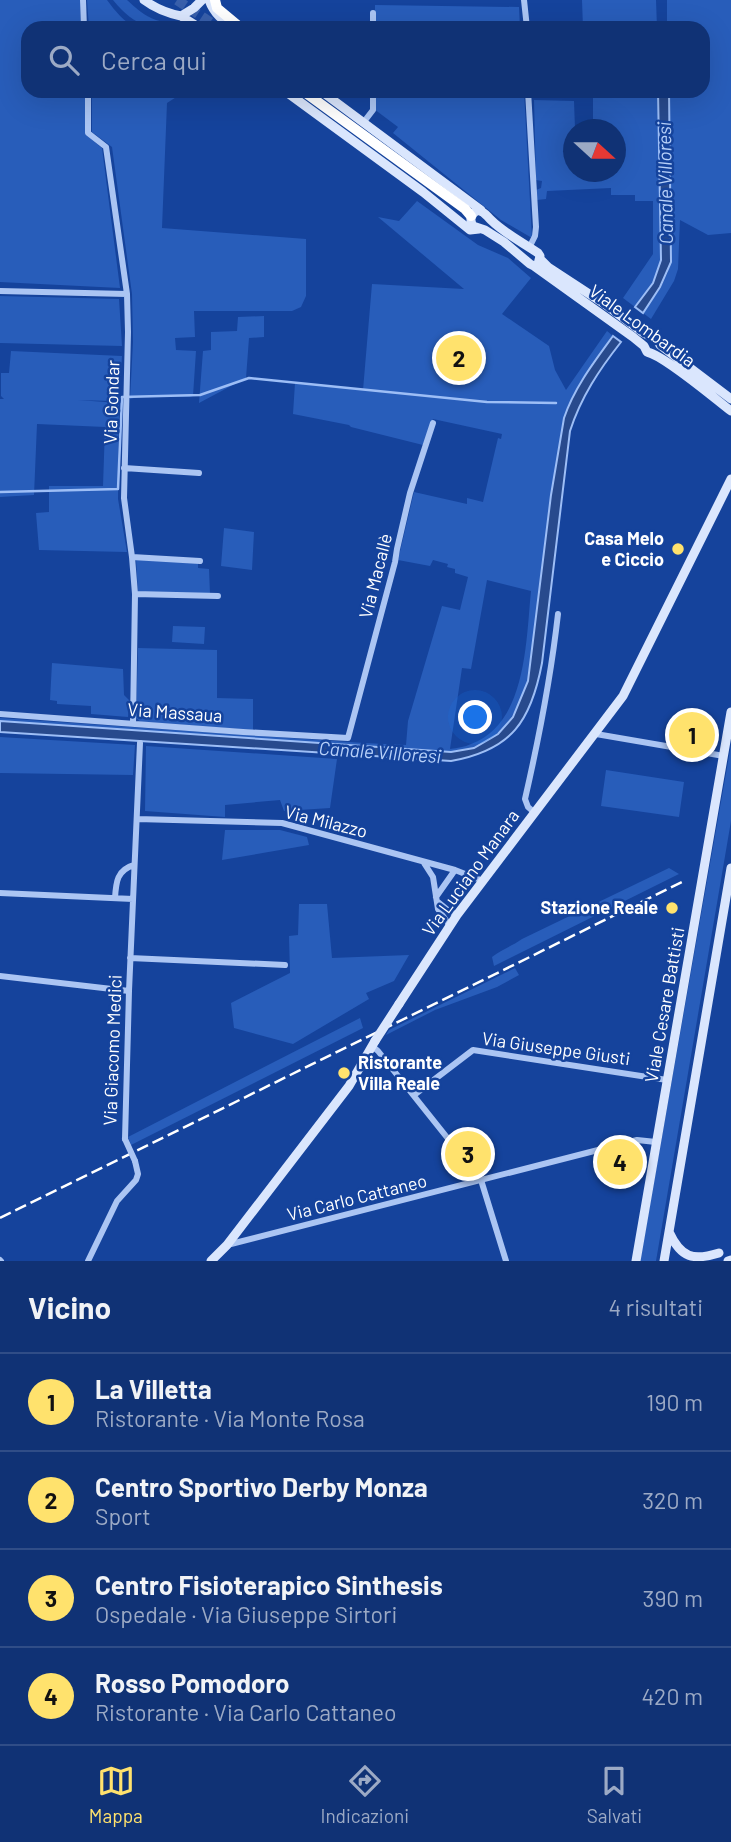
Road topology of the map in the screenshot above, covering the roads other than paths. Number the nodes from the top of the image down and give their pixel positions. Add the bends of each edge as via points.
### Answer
1 (83, 0) edge
2 (144, 0) edge
3 (202, 0) edge
4 (209, 0) edge
5 (215, 0) edge
6 (524, 0) edge
7 (373, 13) dead end
8 (181, 16) junction
9 (84, 21) edge
10 (189, 21) edge
11 (223, 21) edge
12 (233, 21) edge
13 (373, 21) edge
14 (526, 21) edge
15 (88, 98) edge
16 (295, 98) edge
17 (313, 98) edge
18 (330, 98) edge
19 (373, 98) edge
20 (528, 98) edge
21 (363, 123) junction
22 (476, 213) junction
23 (480, 229) junction
24 (529, 248) junction
25 (537, 263) junction
26 (0, 290) edge
27 (127, 294) junction
28 (731, 400) edge
29 (731, 411) edge
30 (433, 423) dead end
31 (124, 468) junction
32 (199, 473) dead end
33 (730, 484) edge
34 (132, 557) junction
35 (200, 561) dead end
36 (135, 594) junction
37 (218, 596) dead end
38 (558, 614) dead end
39 (731, 712) edge
40 (0, 714) edge
41 (133, 724) junction
42 (596, 734) junction
43 (348, 738) joint
44 (140, 743) dead end
45 (724, 756) junction
46 (535, 813) junction
47 (137, 819) junction
48 (423, 862) junction
49 (134, 865) junction
50 (731, 867) edge
51 (455, 870) junction
52 (483, 881) junction
53 (0, 892) edge
54 (115, 898) junction
55 (133, 899) junction
56 (437, 900) junction
57 (457, 915) junction
58 (450, 926) junction
59 (130, 958) junction
60 (285, 965) dead end
61 (0, 976) edge
62 (129, 992) junction
63 (373, 1043) junction
64 (667, 1080) junction
65 (414, 1095) junction
66 (656, 1142) junction
67 (481, 1180) junction
68 (668, 1232) junction
69 (227, 1245) junction
70 (731, 1247) edge
71 (719, 1252) junction
72 (88, 1261) edge
73 (211, 1261) edge
74 (506, 1261) edge
75 (636, 1261) edge
76 (664, 1261) edge
77 (701, 1261) edge

1 - 9 street
2 - 8 main road
3 - 8 main road
4 - 11 main road
5 - 12 highway via 217,8
6 - 14 street
7 - 13 street
8 - 10 main road
15 - 27 street, Via Gondar via 88,133 106,147
16 - 23 main road, Viale Lombardia via 470,230
17 - 22 highway
18 - 21 main road, Viale Lombardia
19 - 21 street via 373,110
20 - 24 street via 536,227
21 - 22 main road, Viale Lombardia
22 - 23 main road, Viale Lombardia via 471,223
22 - 24 main road, Viale Lombardia
23 - 25 main road, Viale Lombardia via 525,261
24 - 25 main road, Viale Lombardia via 538,253
25 - 28 main road, Viale Lombardia via 657,340
25 - 29 main road, Viale Lombardia via 647,352
26 - 27 street
27 - 31 street, Via Gondar
30 - 43 street, Via Macallè via 410,494
31 - 32 street
31 - 34 street, Via Gondar
33 - 42 main road, Via Luciano Manara via 628,688
34 - 35 street
34 - 36 street, Via Gondar
36 - 37 street
36 - 41 street, Via Gondar
38 - 46 street via 525,799
39 - 45 main road, Viale Cesare Battisti
40 - 41 street, Via Massaua
41 - 43 street, Via Massaua
42 - 45 street
42 - 46 main road, Via Luciano Manara
44 - 47 street, Via Giacomo Medici
45 - 64 main road, Viale Cesare Battisti
46 - 52 main road, Via Luciano Manara
47 - 48 street, Via Milazzo via 282,823
47 - 49 street, Via Giacomo Medici
48 - 51 street, Via Milazzo
48 - 56 street
49 - 54 street via 120,872
49 - 55 street, Via Giacomo Medici
50 - 68 main road
51 - 52 street, Via Milazzo
51 - 56 street
52 - 57 main road, Via Luciano Manara
53 - 54 street
54 - 55 street
55 - 59 street, Via Giacomo Medici
56 - 57 street
56 - 58 street
57 - 58 main road, Via Luciano Manara
58 - 63 main road, Via Luciano Manara, bridge
59 - 60 street
59 - 62 street, Via Giacomo Medici
61 - 62 street
62 - 72 street, Via Giacomo Medici, bridge via 125,1139 138,1174 117,1201
63 - 65 street
63 - 69 main road, Via Luciano Manara via 349,1086
64 - 65 street, Via Giuseppe Giusti via 473,1050
64 - 66 main road, Viale Cesare Battisti
65 - 67 street
66 - 67 street, Via Carlo Cattaneo via 637,1140
66 - 75 main road, Viale Cesare Battisti
67 - 69 street, Via Carlo Cattaneo
67 - 74 street
68 - 71 main road via 688,1255
68 - 76 main road
69 - 73 main road, Via Luciano Manara
70 - 71 main road
71 - 77 main road

